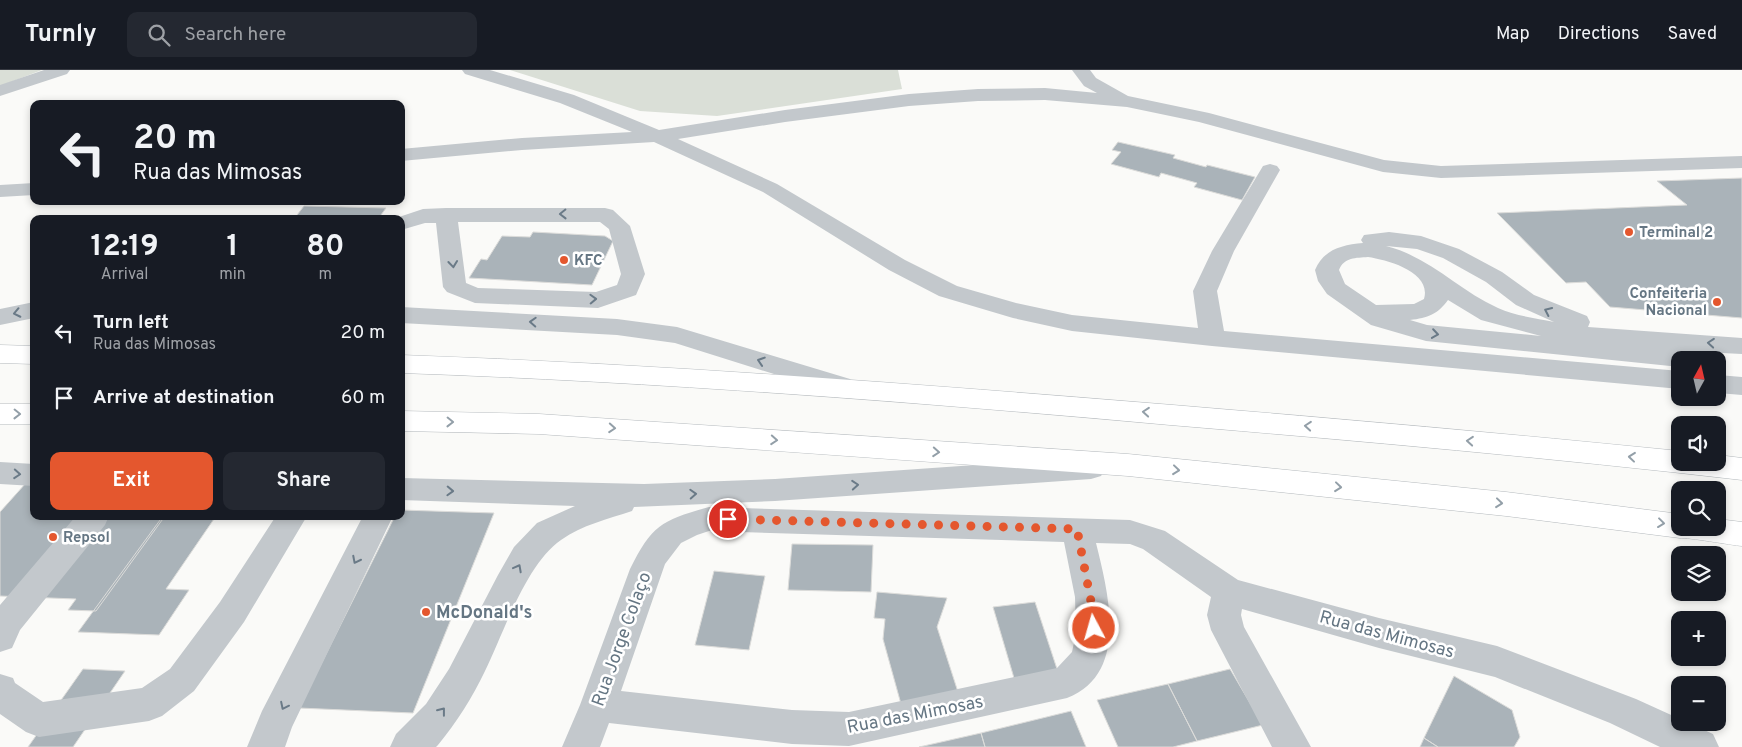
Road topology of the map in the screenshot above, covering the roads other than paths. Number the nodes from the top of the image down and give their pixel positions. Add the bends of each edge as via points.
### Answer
1 (61, 70) edge
2 (471, 70) edge
3 (1081, 70) edge
4 (0, 92) edge
5 (1127, 101) junction
6 (657, 136) junction
7 (1326, 151) junction
8 (405, 155) edge
9 (1742, 162) edge
10 (1270, 170) dead end
11 (1742, 173) edge
12 (30, 189) edge
13 (0, 190) edge
14 (446, 216) junction
15 (405, 222) edge
16 (1431, 276) junction
17 (1330, 281) junction
18 (1358, 304) junction
19 (30, 311) edge
20 (412, 316) edge
21 (0, 317) edge
22 (1212, 338) junction
23 (1681, 341) junction
24 (1742, 346) edge
25 (0, 354) edge
26 (30, 355) edge
27 (1671, 357) edge
28 (1726, 363) edge
29 (405, 364) edge
30 (1742, 364) edge
31 (1671, 379) edge
32 (1726, 385) edge
33 (841, 386) junction
34 (1742, 386) edge
35 (0, 414) edge
36 (30, 414) edge
37 (405, 421) edge
38 (1671, 461) edge
39 (1128, 466) junction
40 (1726, 467) edge
41 (1742, 469) edge
42 (0, 473) edge
43 (30, 475) edge
44 (405, 489) edge
45 (644, 496) junction
46 (91, 520) edge
47 (290, 520) edge
48 (376, 520) edge
49 (1671, 525) edge
50 (1077, 529) junction
51 (1726, 532) edge
52 (1742, 534) edge
53 (668, 535) joint
54 (1229, 591) junction
55 (0, 637) edge
56 (0, 690) edge
57 (598, 705) junction
58 (266, 747) edge
59 (410, 747) edge
60 (581, 747) edge
61 (1292, 747) edge
62 (1700, 747) edge

1 - 4 street
2 - 6 street via 567,99
3 - 5 street via 1090,82
5 - 6 street via 1045,94 909,100
5 - 7 street via 1202,117
6 - 8 street
6 - 22 street via 770,188 898,265 948,291 1072,323
7 - 9 street via 1383,166 1441,172
7 - 11 street via 1398,174 1450,182
10 - 22 street via 1205,291
12 - 13 street
14 -> 14 street via 455,287 475,295 598,300 626,290 633,274 619,226 605,215
14 - 15 street via 423,216
16 - 17 street via 1419,266 1386,253 1368,250 1338,255 1327,270
16 - 18 street via 1438,286 1438,296 1434,304 1424,310 1393,313
16 - 23 street via 1490,314 1524,324 1561,332
17 - 18 street
23 -> 17 street via 1591,326 1554,314 1524,299 1466,260 1438,247 1410,240 1354,242 1340,248 1330,256 1326,269
18 -> 27 street via 1380,319 1426,333
19 -> 21 street
33 -> 20 street via 678,335 582,325
22 - 31 street
24 -> 23 street
25 - 26 highway
28 - 30 street
29 - 33 highway via 564,369
32 - 34 street
38 -> 33 highway
35 -> 36 highway
37 -> 39 highway via 547,424
45 -> 39 street
39 -> 49 highway via 1506,504
40 - 41 highway
42 -> 43 street
44 -> 45 street
59 -> 45 street via 422,737 457,691 520,562 548,532 594,510
46 - 55 street via 7,621
47 - 56 street via 232,612 182,680 149,704 39,720 1,694
48 -> 58 street
50 - 53 street, Rua das Mimosas via 709,519 683,526
50 - 54 street, Rua das Mimosas via 1130,532 1154,540
50 - 57 street, Rua das Mimosas via 1094,617 1094,639 1086,662 1067,682 849,730 792,727
51 - 52 highway
53 - 57 street, Rua Jorge Colaço via 654,550 646,569
54 - 61 street via 1224,616 1228,630
54 - 62 street, Rua das Mimosas via 1497,662 1622,711
57 - 60 street, Rua Jorge Colaço

